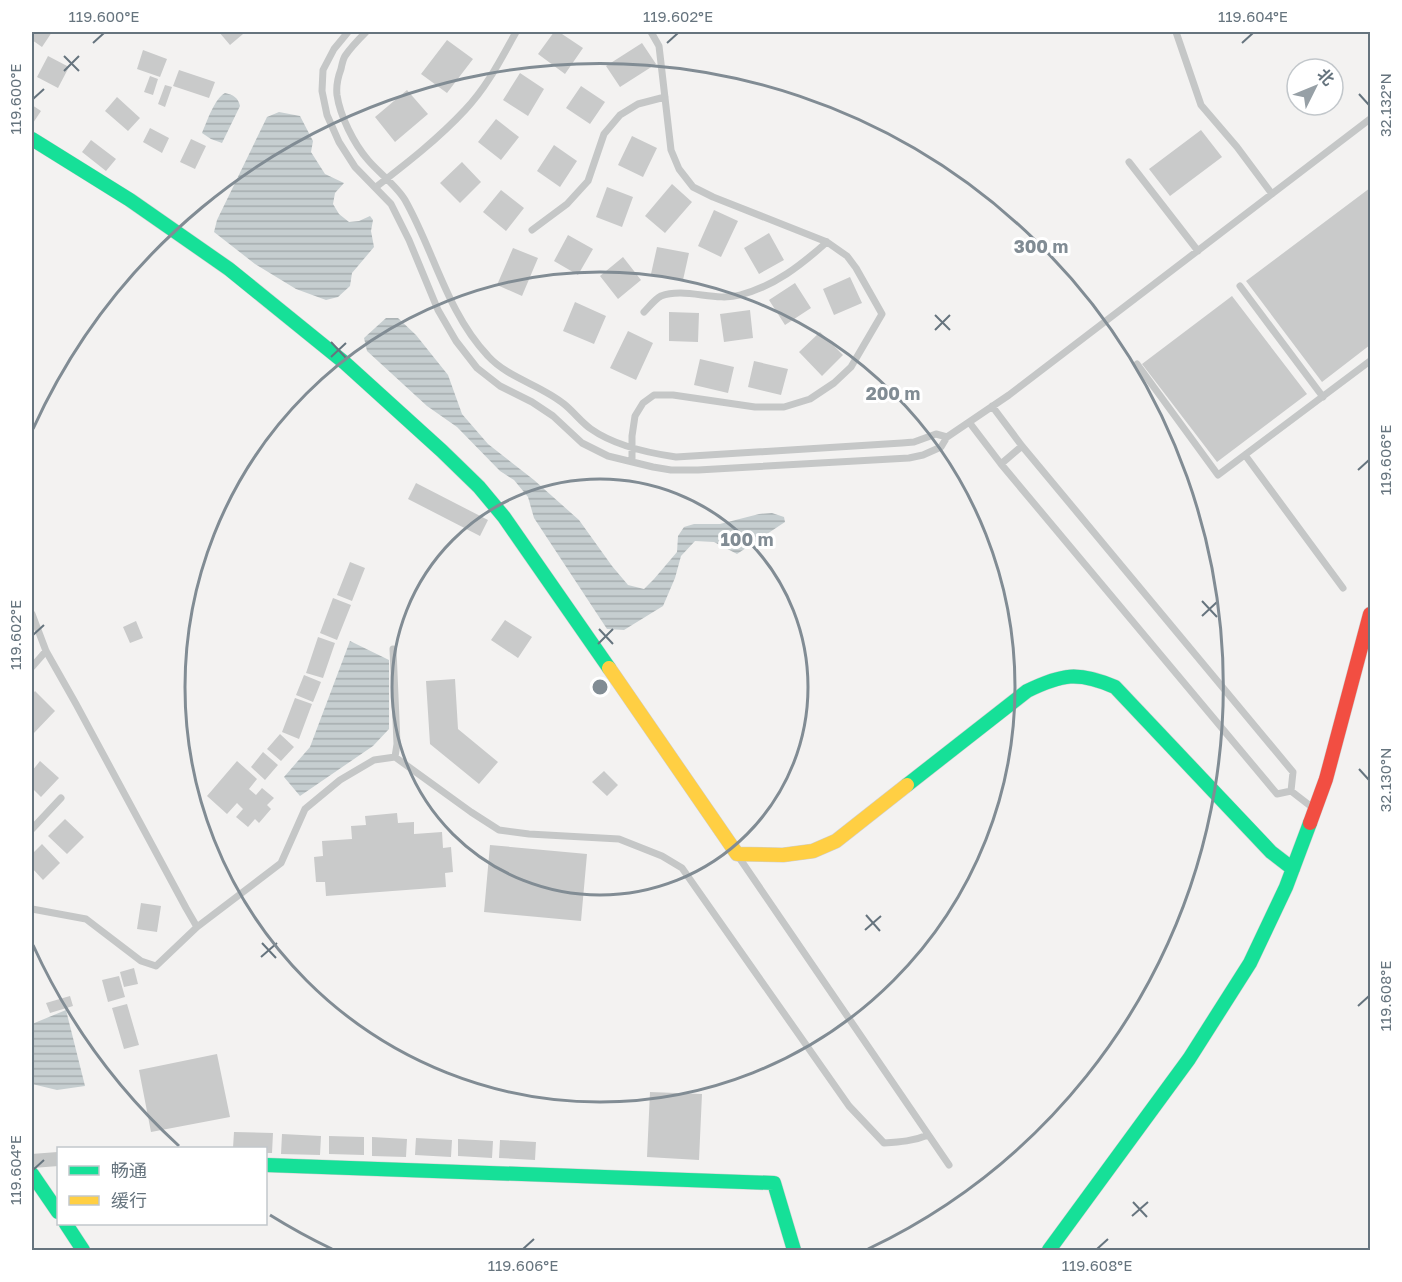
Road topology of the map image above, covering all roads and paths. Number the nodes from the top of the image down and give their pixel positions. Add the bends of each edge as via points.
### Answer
1 (348, 32) edge
2 (366, 32) edge
3 (516, 32) edge
4 (651, 32) edge
5 (1176, 32) edge
6 (357, 42) junction
7 (665, 98) junction
8 (1371, 119) edge
9 (32, 139) edge
10 (1130, 162) dead end
11 (386, 179) junction
12 (376, 187) junction
13 (1272, 194) junction
14 (532, 230) dead end
15 (827, 242) junction
16 (1198, 251) junction
17 (1239, 286) dead end
18 (644, 312) dead end
19 (1371, 361) edge
20 (1137, 364) dead end
21 (1323, 396) junction
22 (992, 406) junction
23 (969, 423) junction
24 (947, 437) junction
25 (1022, 446) junction
26 (632, 447) junction
27 (1245, 455) junction
28 (633, 462) junction
29 (1001, 464) junction
30 (1343, 588) dead end
31 (32, 614) edge
32 (1371, 614) edge
33 (393, 649) dead end
34 (46, 651) junction
35 (32, 667) edge
36 (395, 757) junction
37 (1291, 791) junction
38 (61, 798) dead end
39 (1315, 809) junction
40 (32, 829) edge
41 (736, 854) junction
42 (1293, 868) junction
43 (32, 909) edge
44 (197, 927) junction
45 (928, 1135) junction
46 (57, 1159) edge
47 (32, 1161) edge
48 (267, 1165) edge
49 (949, 1165) dead end
50 (32, 1174) edge
51 (57, 1211) edge
52 (67, 1225) edge
53 (83, 1251) edge
54 (794, 1251) edge
55 (1049, 1251) edge

1 - 6 lane
1 - 12 lane via 323,70 322,91 339,142 355,167
2 - 6 lane
3 - 11 lane via 491,77 466,109
4 - 7 lane via 658,46
5 - 13 lane via 1201,105
6 - 11 lane via 344,57 338,78 340,111 366,159
7 - 14 lane via 638,104 620,115 604,134 588,181 567,204
7 - 15 lane via 671,150 679,170 693,187
8 - 13 lane
9 - 41 street via 130,200 229,269 345,363 479,487 504,517
10 - 16 lane
11 - 12 lane
11 - 26 lane via 404,197 452,301 489,357 564,404 590,429
12 - 28 lane via 396,213 438,310 477,368 553,416 582,443 608,456
13 - 16 lane
15 - 18 lane via 794,270 759,289 737,296 660,296
15 - 26 lane via 847,256 882,314 851,367 810,399 784,407 654,395 643,402 635,416
16 - 22 lane
17 - 21 lane
19 - 21 lane
20 - 27 lane via 1218,475
21 - 27 lane
22 - 23 lane
22 - 25 lane
23 - 24 lane
23 - 29 lane
24 - 26 lane via 936,434 914,442 676,457
24 - 28 lane via 941,447 909,458 698,470 671,470
25 - 29 lane
25 - 37 lane via 1293,772
26 - 28 lane
27 - 30 lane
29 - 37 lane via 1277,794
31 - 34 lane
32 - 39 street
33 - 36 lane
34 - 35 lane
34 - 44 lane
36 - 44 lane via 374,760 340,780 305,809 281,862
36 - 45 lane via 499,830 620,839 682,868 849,1106 884,1143
37 - 39 lane
38 - 40 lane
39 - 42 street
41 - 42 street via 783,855 813,851 836,841 1027,691 1070,675 1115,687 1271,852
41 - 45 lane
42 - 55 street via 1250,963 1195,1049
43 - 44 lane via 86,919 141,961 156,966
45 - 49 lane
46 - 47 street
48 - 54 street via 774,1182
50 - 51 street
52 - 53 street

